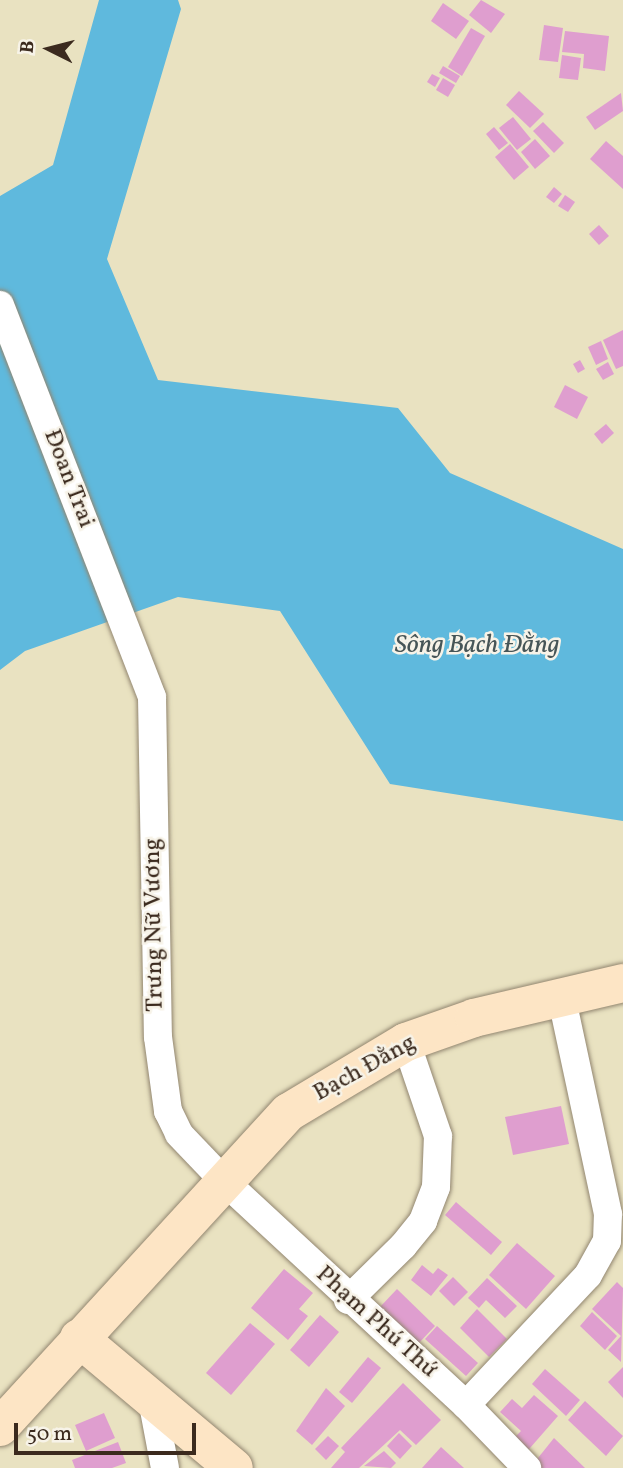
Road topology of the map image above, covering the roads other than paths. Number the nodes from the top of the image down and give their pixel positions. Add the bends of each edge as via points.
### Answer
1 (0, 305) edge
2 (135, 654) joint
3 (623, 983) edge
4 (562, 1000) junction
5 (406, 1042) junction
6 (223, 1180) junction
7 (348, 1300) junction
8 (79, 1338) junction
9 (151, 1394) junction
10 (466, 1405) junction
11 (0, 1427) edge
12 (165, 1468) edge
13 (234, 1468) edge
14 (527, 1468) edge

1 - 2 street, Đoan Trai
2 - 6 street, Trưng Nữ Vương via 152,696 158,1037 168,1111 179,1134
3 - 4 street, Bạch Đằng
4 - 5 street, Bạch Đằng via 474,1018
4 - 10 street via 608,1214 607,1241 588,1275
5 - 6 street, Bạch Đằng via 289,1112
5 - 7 street via 438,1136 436,1187 422,1221 403,1246
6 - 7 street, Phạm Phú Thứ
6 - 8 street, Bạch Đằng
7 - 10 street, Phạm Phú Thứ
8 - 9 street
8 - 11 street, Bạch Đằng
9 - 12 street
9 - 13 street
10 - 14 street, Phạm Phú Thứ

